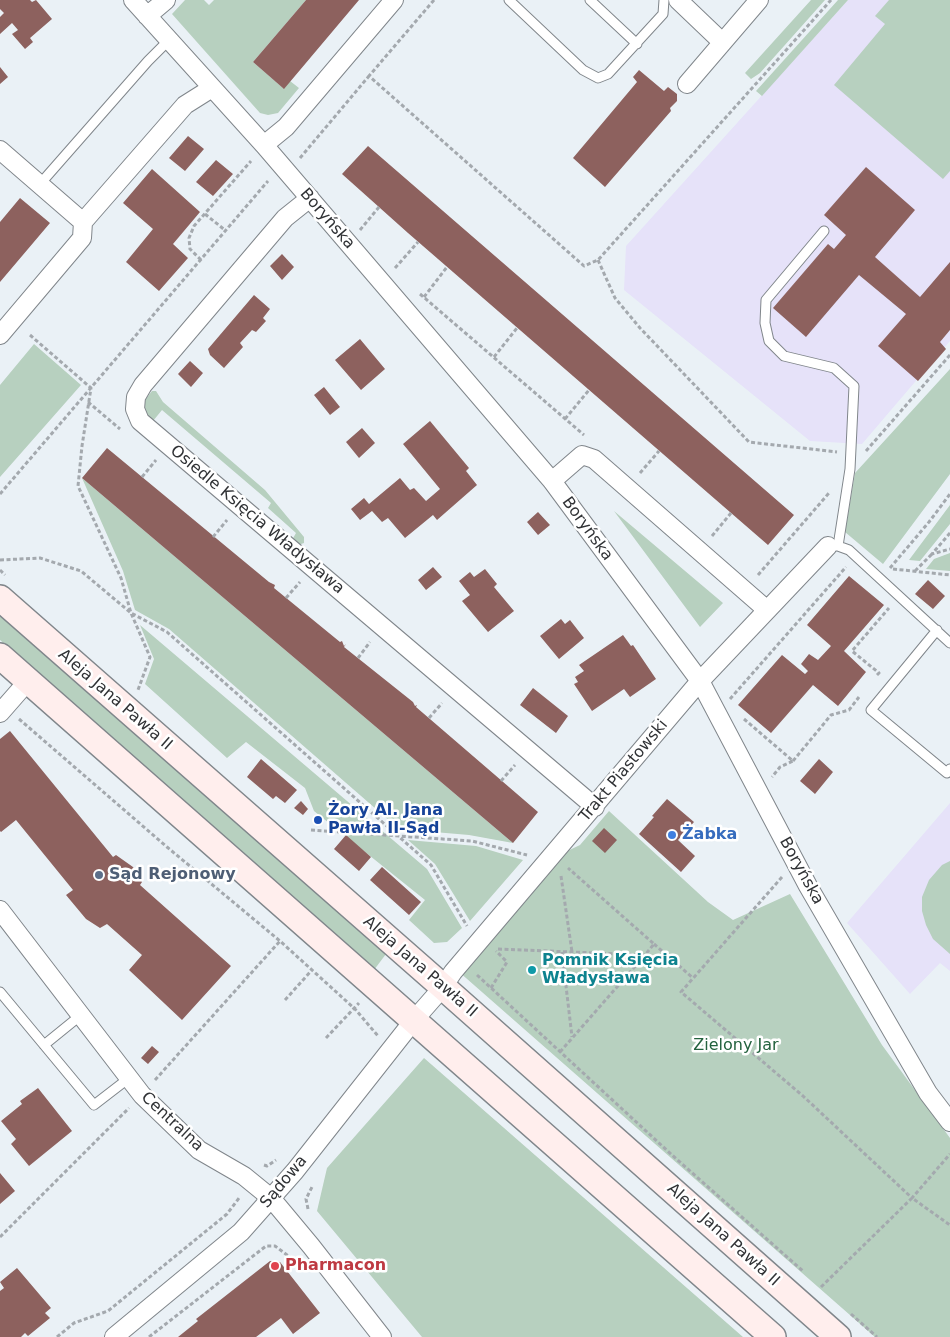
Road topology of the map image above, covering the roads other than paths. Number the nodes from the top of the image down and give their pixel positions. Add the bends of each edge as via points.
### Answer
1 (133, 0) edge
2 (166, 0) edge
3 (394, 0) edge
4 (508, 0) edge
5 (590, 0) edge
6 (664, 0) edge
7 (678, 0) edge
8 (759, 0) edge
9 (147, 16) junction
10 (169, 40) junction
11 (722, 42) junction
12 (636, 44) junction
13 (687, 84) dead end
14 (212, 88) junction
15 (264, 145) junction
16 (0, 150) edge
17 (40, 184) junction
18 (310, 198) junction
19 (83, 222) junction
20 (824, 230) dead end
21 (0, 335) edge
22 (552, 481) junction
23 (833, 546) junction
24 (0, 598) edge
25 (767, 610) junction
26 (937, 630) junction
27 (950, 643) edge
28 (0, 656) edge
29 (28, 681) junction
30 (700, 681) junction
31 (3, 710) edge
32 (950, 769) edge
33 (595, 807) junction
34 (0, 910) edge
35 (0, 992) edge
36 (428, 1004) junction
37 (81, 1015) junction
38 (44, 1045) junction
39 (129, 1078) junction
40 (950, 1122) edge
41 (271, 1198) junction
42 (114, 1337) edge
43 (382, 1337) edge
44 (772, 1337) edge
45 (838, 1337) edge

1 - 9 street, Boryńska
2 - 9 street
3 - 15 street via 286,127
4 - 12 lane via 583,70 598,78 608,74
5 - 12 lane
6 - 12 lane via 663,14
7 - 11 street
8 - 11 street
9 - 10 street, Boryńska
10 - 14 street, Boryńska
10 - 17 lane
11 - 13 street
14 - 15 street, Boryńska
14 - 19 street via 185,105
15 - 18 street, Boryńska
16 - 17 street
17 - 19 street
18 - 22 street, Boryńska
18 - 33 street, Osiedle Księcia Władysława via 285,218 143,385 135,403 140,421
19 - 21 street via 82,238
20 - 23 lane via 766,300 765,323 769,341 784,356 834,368 854,386 852,454
22 - 25 street via 582,455 594,459
22 - 30 street, Boryńska
23 - 25 street, Trakt Piastowski
23 - 26 lane via 848,550
24 - 36 street, Aleja Jana Pawła II
25 - 30 street, Trakt Piastowski
26 - 27 lane
26 - 32 lane via 871,710 947,773
28 - 29 street, Aleja Jana Pawła II
29 - 31 street
29 - 36 street, Aleja Jana Pawła II
30 - 33 street, Trakt Piastowski
30 - 40 street, Boryńska via 795,862 928,1093
33 - 36 street, Trakt Piastowski
34 - 37 street, Centralna
35 - 38 lane
36 - 41 street, Sądowa
36 - 44 street, Aleja Jana Pawła II
36 - 45 street, Aleja Jana Pawła II
37 - 38 lane
37 - 39 street, Centralna
38 - 39 lane via 94,1105
39 - 41 street, Centralna via 198,1150 244,1176
41 - 42 street, Sądowa via 241,1232
41 - 43 street, Centralna

